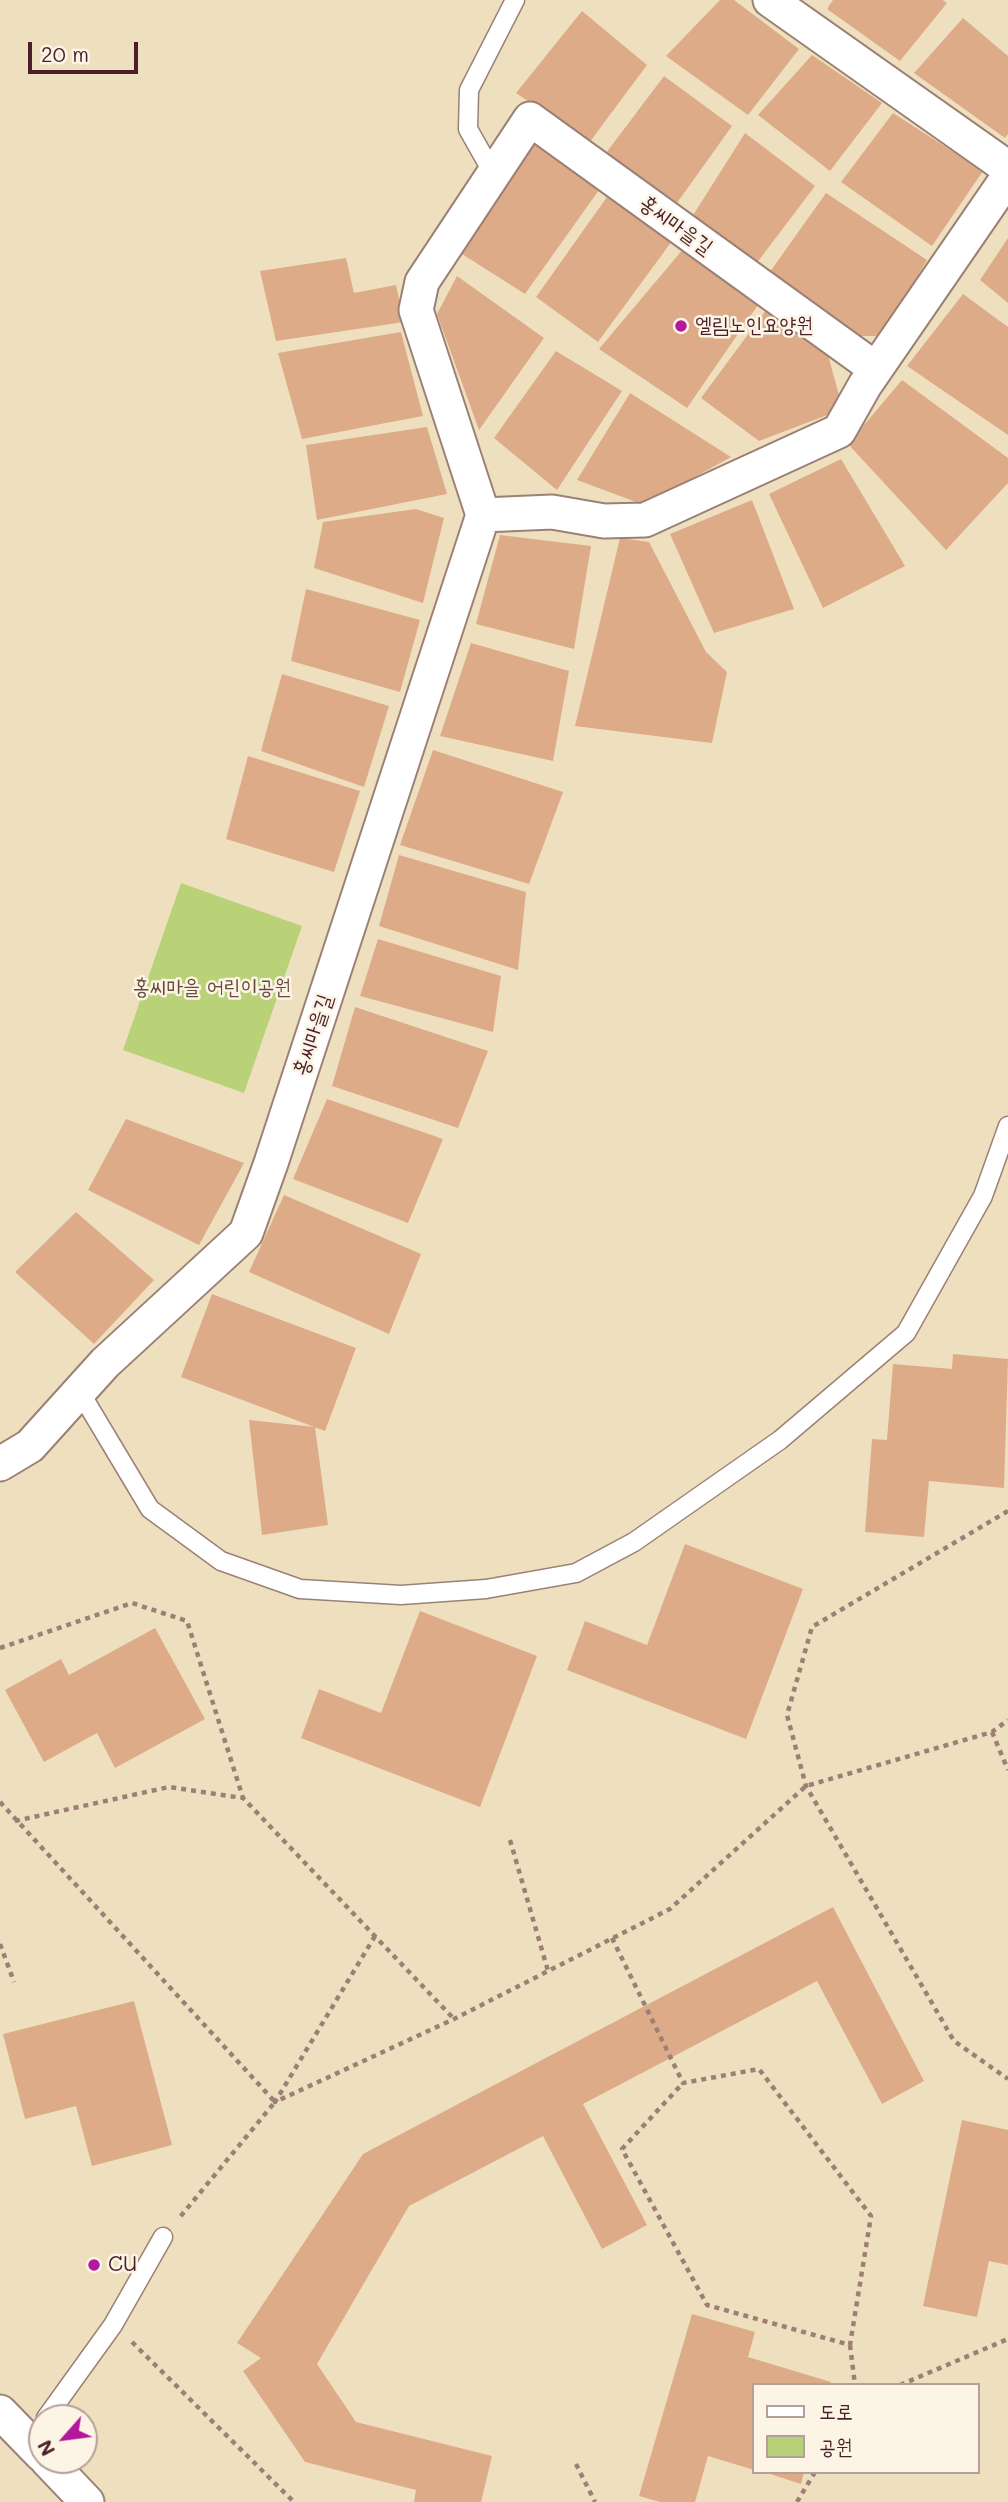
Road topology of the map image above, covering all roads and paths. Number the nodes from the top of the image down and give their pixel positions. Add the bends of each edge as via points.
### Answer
1 (515, 0) edge
2 (770, 0) edge
3 (1008, 168) edge
4 (494, 175) junction
5 (1008, 177) edge
6 (876, 369) junction
7 (483, 515) junction
8 (1008, 1126) edge
9 (80, 1392) junction
10 (0, 1464) edge
11 (1008, 1510) edge
12 (0, 1648) edge
13 (1008, 1720) edge
14 (992, 1732) junction
15 (1008, 1770) edge
16 (806, 1786) junction
17 (243, 1798) junction
18 (0, 1802) edge
19 (15, 1821) junction
20 (510, 1840) dead end
21 (375, 1936) junction
22 (612, 1938) junction
23 (0, 1944) edge
24 (548, 1971) junction
25 (14, 1982) dead end
26 (454, 2019) junction
27 (1008, 2079) edge
28 (683, 2083) junction
29 (275, 2102) junction
30 (163, 2238) joint
31 (113, 2325) junction
32 (1008, 2339) edge
33 (850, 2346) junction
34 (855, 2383) edge
35 (905, 2383) edge
36 (63, 2404) edge
37 (0, 2412) edge
38 (28, 2430) edge
39 (576, 2465) dead end
40 (67, 2474) edge
41 (814, 2474) edge
42 (88, 2502) edge
43 (293, 2502) edge
44 (595, 2502) edge
45 (797, 2502) edge

1 - 4 lane via 469,90 468,129
2 - 3 street
4 - 6 street, 홍씨마을길 via 530,119
4 - 7 street, 홍씨마을길 via 422,282 416,310
5 - 6 street
6 - 7 street via 839,431 645,520 604,521 552,512
7 - 9 street, 홍씨마을길 via 246,1233 105,1363
8 - 9 lane via 983,1196 906,1333 780,1440 634,1542 576,1573 486,1589 401,1595 300,1589 221,1562 150,1509
9 - 10 street, 홍씨마을길 via 30,1446
11 - 16 path via 812,1627 787,1715
12 - 17 path via 132,1603 187,1621
13 - 14 path
14 - 15 path
14 - 16 path
16 - 22 path via 670,1909
16 - 27 path via 954,2041
17 - 19 path via 169,1787
17 - 21 path
18 - 19 path
19 - 29 path
20 - 24 path
21 - 26 path
21 - 29 path
22 - 24 path
22 - 28 path
23 - 25 path
24 - 26 path
26 - 29 path
28 - 33 path via 759,2069 872,2216
28 - 33 path via 622,2149 707,2305
29 - 30 path
30 - 31 lane
31 - 36 lane
31 - 43 path
32 - 35 path
33 - 34 path
37 - 38 street
39 - 44 path
40 - 42 street
41 - 45 path

